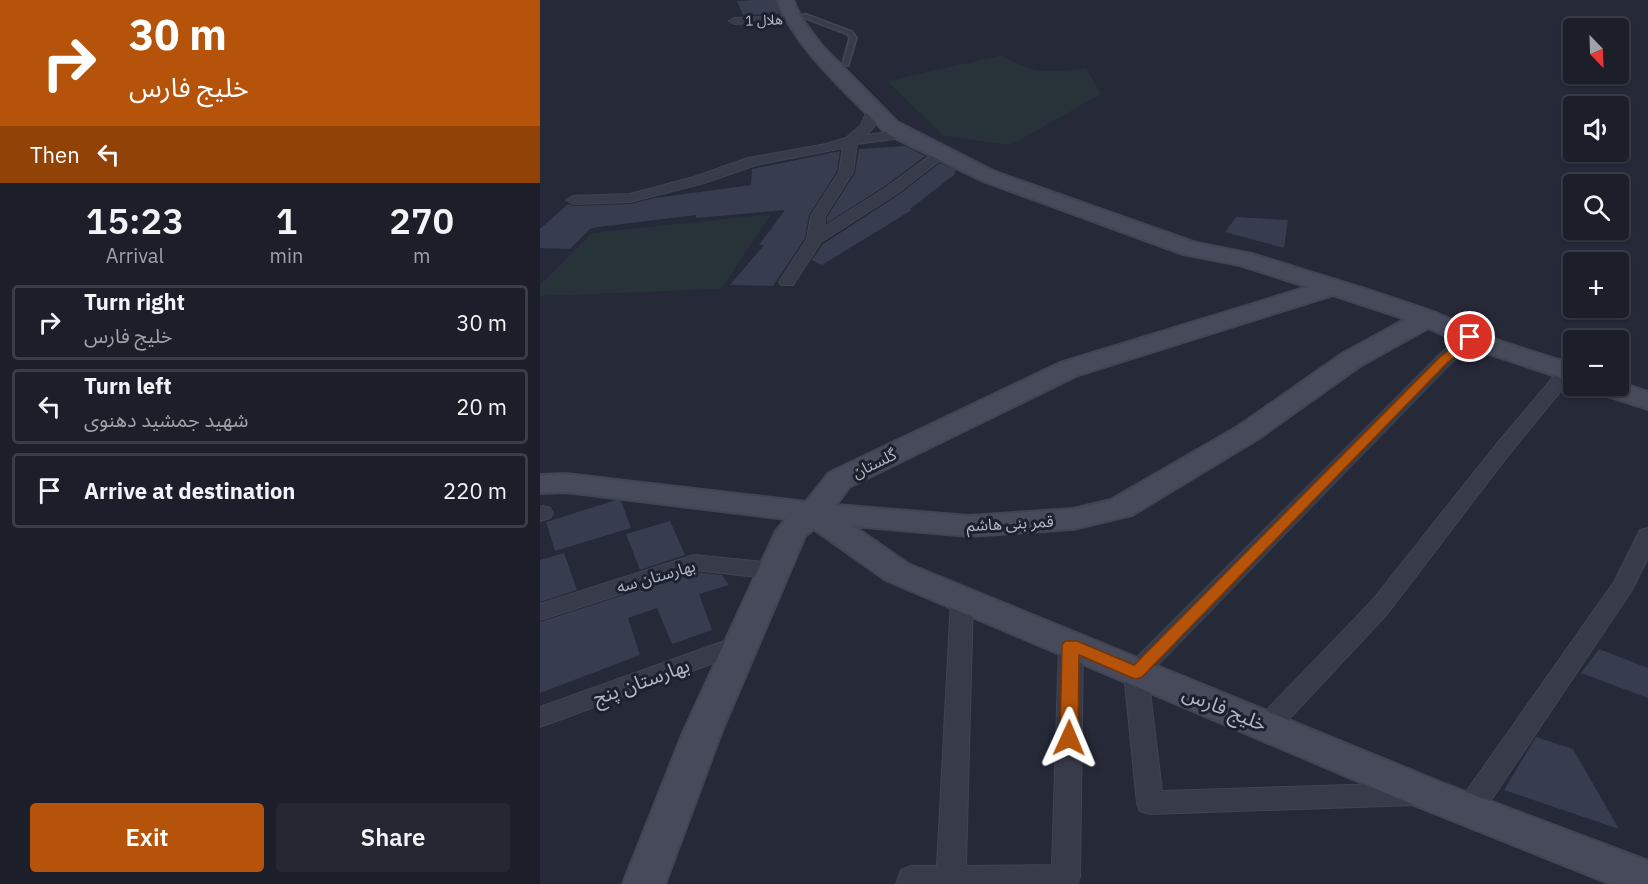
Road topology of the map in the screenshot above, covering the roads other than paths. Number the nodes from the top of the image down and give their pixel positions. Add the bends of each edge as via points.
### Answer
1 (793, 10) edge
2 (734, 21) dead end
3 (874, 109) junction
4 (902, 134) junction
5 (851, 141) junction
6 (941, 154) junction
7 (573, 200) dead end
8 (814, 239) junction
9 (1244, 259) junction
10 (787, 282) dead end
11 (1332, 287) junction
12 (1427, 318) junction
13 (1470, 337) junction
14 (1563, 365) edge
15 (1563, 366) edge
16 (1629, 377) edge
17 (1563, 378) edge
18 (1648, 383) edge
19 (1629, 394) edge
20 (1648, 400) edge
21 (540, 484) edge
22 (814, 513) junction
23 (1648, 535) edge
24 (774, 571) junction
25 (962, 599) junction
26 (540, 612) edge
27 (741, 644) junction
28 (1071, 645) junction
29 (1136, 673) junction
30 (540, 717) edge
31 (1267, 726) junction
32 (1428, 794) junction
33 (1468, 810) junction
34 (951, 879) junction
35 (1648, 880) edge
36 (644, 884) edge
37 (910, 884) edge

1 - 2 street, هلال 1
1 - 3 main road via 816,50
1 - 9 main road via 901,122 951,151 999,172 1203,241
3 - 4 main road
3 - 5 street via 867,127
4 - 5 street
4 - 6 main road
5 - 7 street via 753,161 630,198
5 - 8 street via 846,172 818,216
6 - 8 street
6 - 9 main road via 988,176 1191,249
8 - 10 street
9 - 11 main road
11 - 12 main road
11 - 22 main road, گلستان via 1069,369 839,480
12 - 13 main road
12 - 14 main road via 1498,336
12 - 22 main road, قمر بنی هاشم via 1351,360 1249,432 1121,508 1073,519 969,526
13 - 15 main road
13 - 29 street
16 - 18 main road
17 - 31 street via 1503,448 1379,608
19 - 20 main road
21 - 22 main road, قمر بنی هاشم via 566,483
22 - 24 main road, گلستان via 792,531
22 - 25 main road, خلیج فارس via 897,572
23 - 33 street via 1624,585
24 - 26 street, بهارستان سه via 694,561
24 - 27 main road, گلستان
25 - 28 main road, خلیج فارس
25 - 34 street
27 - 30 street, بهارستان پنج
27 - 36 main road, گلستان
28 - 29 main road, خلیج فارس
28 - 34 street via 1066,877
29 - 31 main road, خلیج فارس
29 - 32 street via 1150,803
31 - 32 main road, خلیج فارس
32 - 33 main road, خلیج فارس
33 - 35 main road, خلیج فارس
34 - 37 street via 911,879

